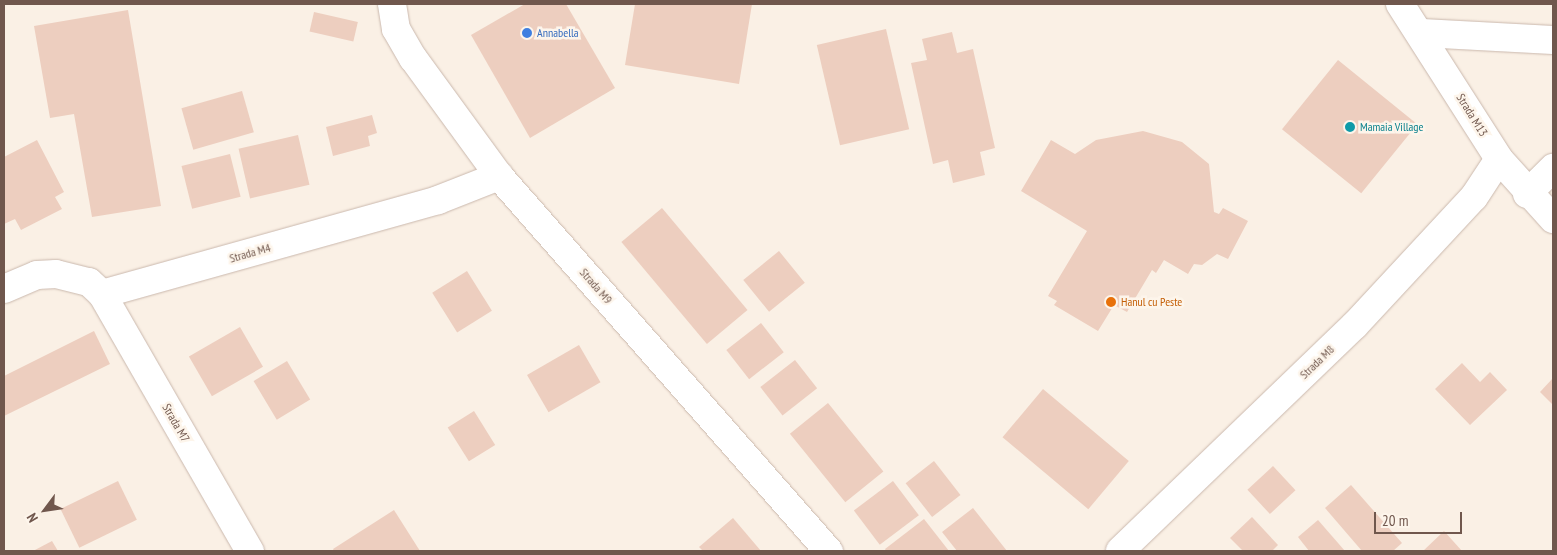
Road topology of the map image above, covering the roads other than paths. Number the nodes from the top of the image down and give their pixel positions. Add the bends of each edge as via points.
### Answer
1 (1400, 4) edge
2 (387, 6) edge
3 (1422, 33) junction
4 (1553, 40) edge
5 (1499, 159) junction
6 (1553, 168) edge
7 (499, 176) junction
8 (1527, 194) junction
9 (1553, 219) edge
10 (4, 290) edge
11 (102, 294) junction
12 (250, 551) edge
13 (829, 551) edge
14 (1120, 551) edge

1 - 3 street, Strada M13
2 - 7 street, Strada M9 via 396,29 441,102
3 - 4 street
3 - 5 street, Strada M13
5 - 8 street, Strada M13
5 - 14 street, Strada M8 via 1474,197 1354,326
6 - 8 street
7 - 11 street, Strada M4 via 438,200
7 - 13 street, Strada M9
8 - 9 street, Strada M13
10 - 11 street via 38,275 56,274 89,282
11 - 12 street, Strada M7

